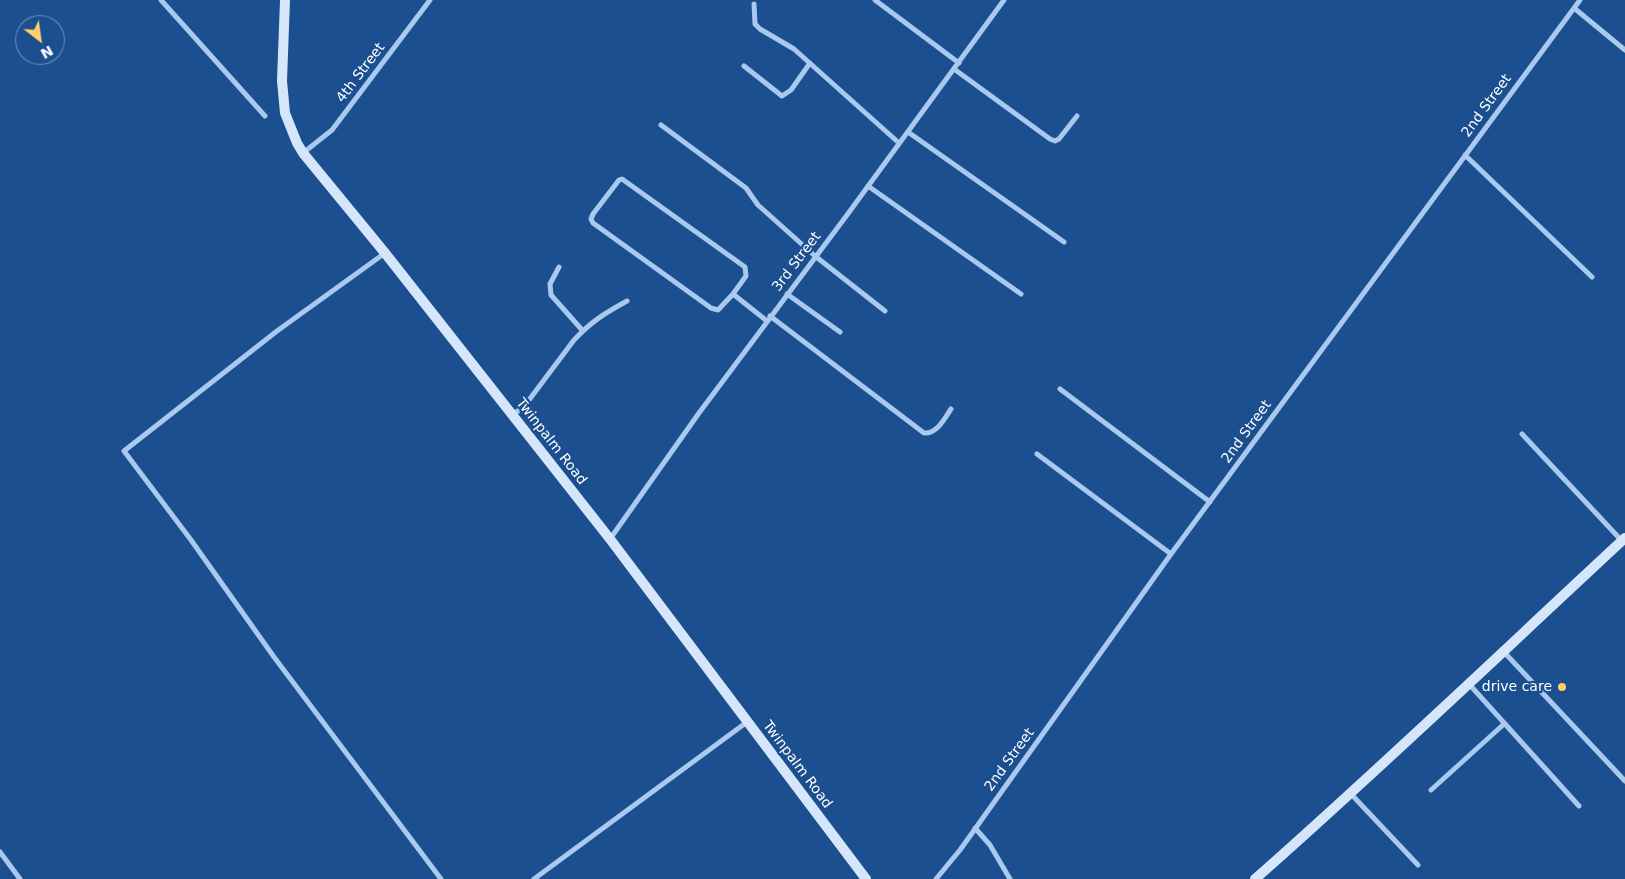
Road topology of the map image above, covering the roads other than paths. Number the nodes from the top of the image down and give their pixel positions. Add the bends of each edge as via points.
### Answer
1 (161, 0) edge
2 (285, 0) edge
3 (430, 0) edge
4 (875, 0) edge
5 (1004, 0) edge
6 (1580, 0) edge
7 (754, 4) dead end
8 (1574, 8) junction
9 (1625, 50) edge
10 (810, 63) junction
11 (959, 63) junction
12 (744, 66) dead end
13 (954, 69) junction
14 (265, 116) dead end
15 (1077, 116) dead end
16 (661, 125) dead end
17 (908, 132) junction
18 (899, 143) junction
19 (303, 153) junction
20 (1465, 155) junction
21 (868, 186) junction
22 (1064, 242) dead end
23 (386, 253) junction
24 (815, 256) junction
25 (559, 267) dead end
26 (1592, 277) dead end
27 (733, 294) junction
28 (787, 294) junction
29 (1021, 294) dead end
30 (628, 301) dead end
31 (884, 311) dead end
32 (769, 318) junction
33 (583, 331) junction
34 (840, 332) dead end
35 (1060, 389) dead end
36 (952, 409) dead end
37 (512, 416) junction
38 (1522, 434) dead end
39 (1037, 454) dead end
40 (1210, 502) junction
41 (610, 538) junction
42 (1624, 540) edge
43 (1171, 554) junction
44 (1502, 651) junction
45 (1468, 684) junction
46 (747, 722) junction
47 (1504, 724) junction
48 (1625, 781) edge
49 (1431, 790) dead end
50 (1351, 794) junction
51 (1579, 806) dead end
52 (975, 828) junction
53 (0, 852) edge
54 (1418, 865) dead end
55 (20, 879) edge
56 (441, 879) edge
57 (534, 879) edge
58 (866, 879) edge
59 (936, 879) edge
60 (1010, 879) edge
61 (1255, 879) edge

1 - 14 street
2 - 19 main road, Twinpalm Road via 282,80 285,113
3 - 19 street, 4th Street via 332,130
4 - 11 street
5 - 11 street, 3rd Street
6 - 8 street, 2nd Street
7 - 10 street via 755,24
8 - 9 street
8 - 20 street, 2nd Street
10 - 12 street via 782,96
10 - 18 street
11 - 13 street, 3rd Street
13 - 15 street via 1050,139 1059,139
13 - 17 street, 3rd Street
16 - 24 street via 746,188 758,205
17 - 18 street, 3rd Street
17 - 22 street
18 - 21 street, 3rd Street
19 - 23 main road, Twinpalm Road
20 - 26 street
20 - 40 street, 2nd Street
21 - 24 street, 3rd Street
21 - 29 street
23 - 37 main road, Twinpalm Road
23 - 56 street via 277,331 124,451
24 - 28 street, 3rd Street
24 - 31 street
25 - 33 street via 550,284 551,295
27 - 27 street via 746,276 745,267 626,181 619,180 593,214 593,223 714,310 722,307
27 - 32 street
28 - 32 street, 3rd Street
28 - 34 street
30 - 33 street via 597,318
32 - 36 street via 924,433 937,428
32 - 41 street, 3rd Street
33 - 37 street via 526,404
35 - 40 street
37 - 41 main road, Twinpalm Road
38 - 42 street
39 - 43 street
40 - 43 street, 2nd Street
41 - 46 main road, Twinpalm Road
42 - 44 main road
43 - 52 street, 2nd Street
44 - 45 main road
44 - 48 street
45 - 47 street
45 - 50 main road
46 - 57 street
46 - 58 main road, Twinpalm Road
47 - 49 street
47 - 51 street
50 - 54 street
50 - 61 main road
52 - 59 street, 2nd Street
52 - 60 street via 990,845
53 - 55 street

